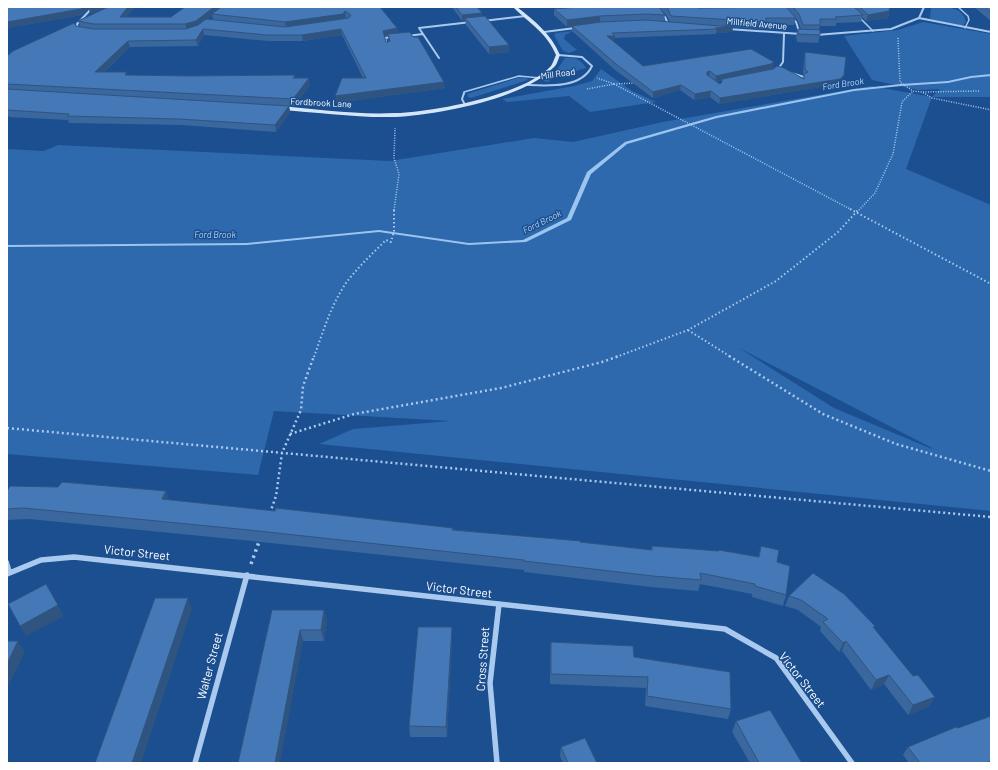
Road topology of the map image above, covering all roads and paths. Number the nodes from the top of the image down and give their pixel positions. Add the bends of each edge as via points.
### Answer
1 (93, 7) edge
2 (515, 7) edge
3 (657, 7) edge
4 (924, 7) edge
5 (958, 7) edge
6 (787, 12) edge
7 (854, 12) edge
8 (526, 16) junction
9 (919, 18) junction
10 (480, 21) edge
11 (472, 22) edge
12 (660, 24) edge
13 (668, 24) junction
14 (676, 24) edge
15 (577, 27) edge
16 (898, 27) junction
17 (721, 28) edge
18 (965, 28) junction
19 (82, 31) edge
20 (873, 31) junction
21 (544, 32) junction
22 (991, 32) edge
23 (423, 34) junction
24 (784, 34) junction
25 (800, 34) junction
26 (806, 34) edge
27 (812, 35) edge
28 (400, 36) edge
29 (392, 37) edge
30 (388, 46) edge
31 (558, 55) junction
32 (439, 58) dead end
33 (555, 62) joint
34 (804, 77) edge
35 (540, 78) junction
36 (636, 82) edge
37 (528, 85) junction
38 (913, 91) junction
39 (979, 91) dead end
40 (922, 92) junction
41 (465, 105) junction
42 (277, 108) edge
43 (991, 110) edge
44 (396, 115) junction
45 (856, 213) junction
46 (991, 284) edge
47 (688, 330) junction
48 (7, 428) edge
49 (290, 434) junction
50 (282, 453) junction
51 (991, 471) edge
52 (991, 517) edge
53 (268, 518) edge
54 (263, 532) edge
55 (7, 562) edge
56 (8, 573) edge
57 (247, 575) junction
58 (499, 604) junction
59 (195, 763) edge
60 (497, 763) edge
61 (852, 763) edge

1 - 19 street via 77,24 78,29
2 - 8 street, Mill Road
3 - 13 street
4 - 9 street
5 - 18 lane via 968,16
6 - 25 street via 796,22
7 - 20 lane
8 - 10 street
8 - 21 street, Mill Road
9 - 16 street
9 - 18 street
11 - 23 street via 419,28
12 - 13 street
13 - 14 street
15 - 21 street
16 - 20 street
16 - 38 path via 900,82
17 - 24 street, Millfield Avenue
18 - 22 street
20 - 27 street
21 - 31 street, Mill Road
23 - 28 street
23 - 32 street
24 - 25 street, Millfield Avenue
24 - 34 street via 783,62 778,70
25 - 26 street, Millfield Avenue
29 - 30 street via 385,38
31 - 33 street, Mill Road
31 - 37 street, Mill Road via 582,57 592,66 591,72 572,82
33 - 35 street, Fordbrook Lane
35 - 37 street, Fordbrook Lane
35 - 41 lane via 519,76 464,92 462,99
36 - 45 path via 614,84
37 - 41 street, Fordbrook Lane
38 - 40 path
38 - 45 path via 902,102 893,154 875,193
39 - 40 path
40 - 43 path via 932,98
41 - 44 street, Fordbrook Lane via 431,112
42 - 44 street, Fordbrook Lane
44 - 49 path via 394,158 399,174 391,242 386,240 365,260 336,300 304,386 301,410
45 - 46 path
45 - 47 path via 838,232 776,281
47 - 49 path via 595,364 501,388 354,414
47 - 51 path via 823,414 896,444
48 - 50 path
49 - 50 path
50 - 52 path
50 - 53 path via 276,496
54 - 57 path
55 - 56 lane
56 - 57 street, Victor Street via 41,560 74,557
57 - 58 street, Victor Street
57 - 59 street, Walter Street
58 - 60 street, Cross Street via 490,683
58 - 61 street, Victor Street via 725,630 776,658

